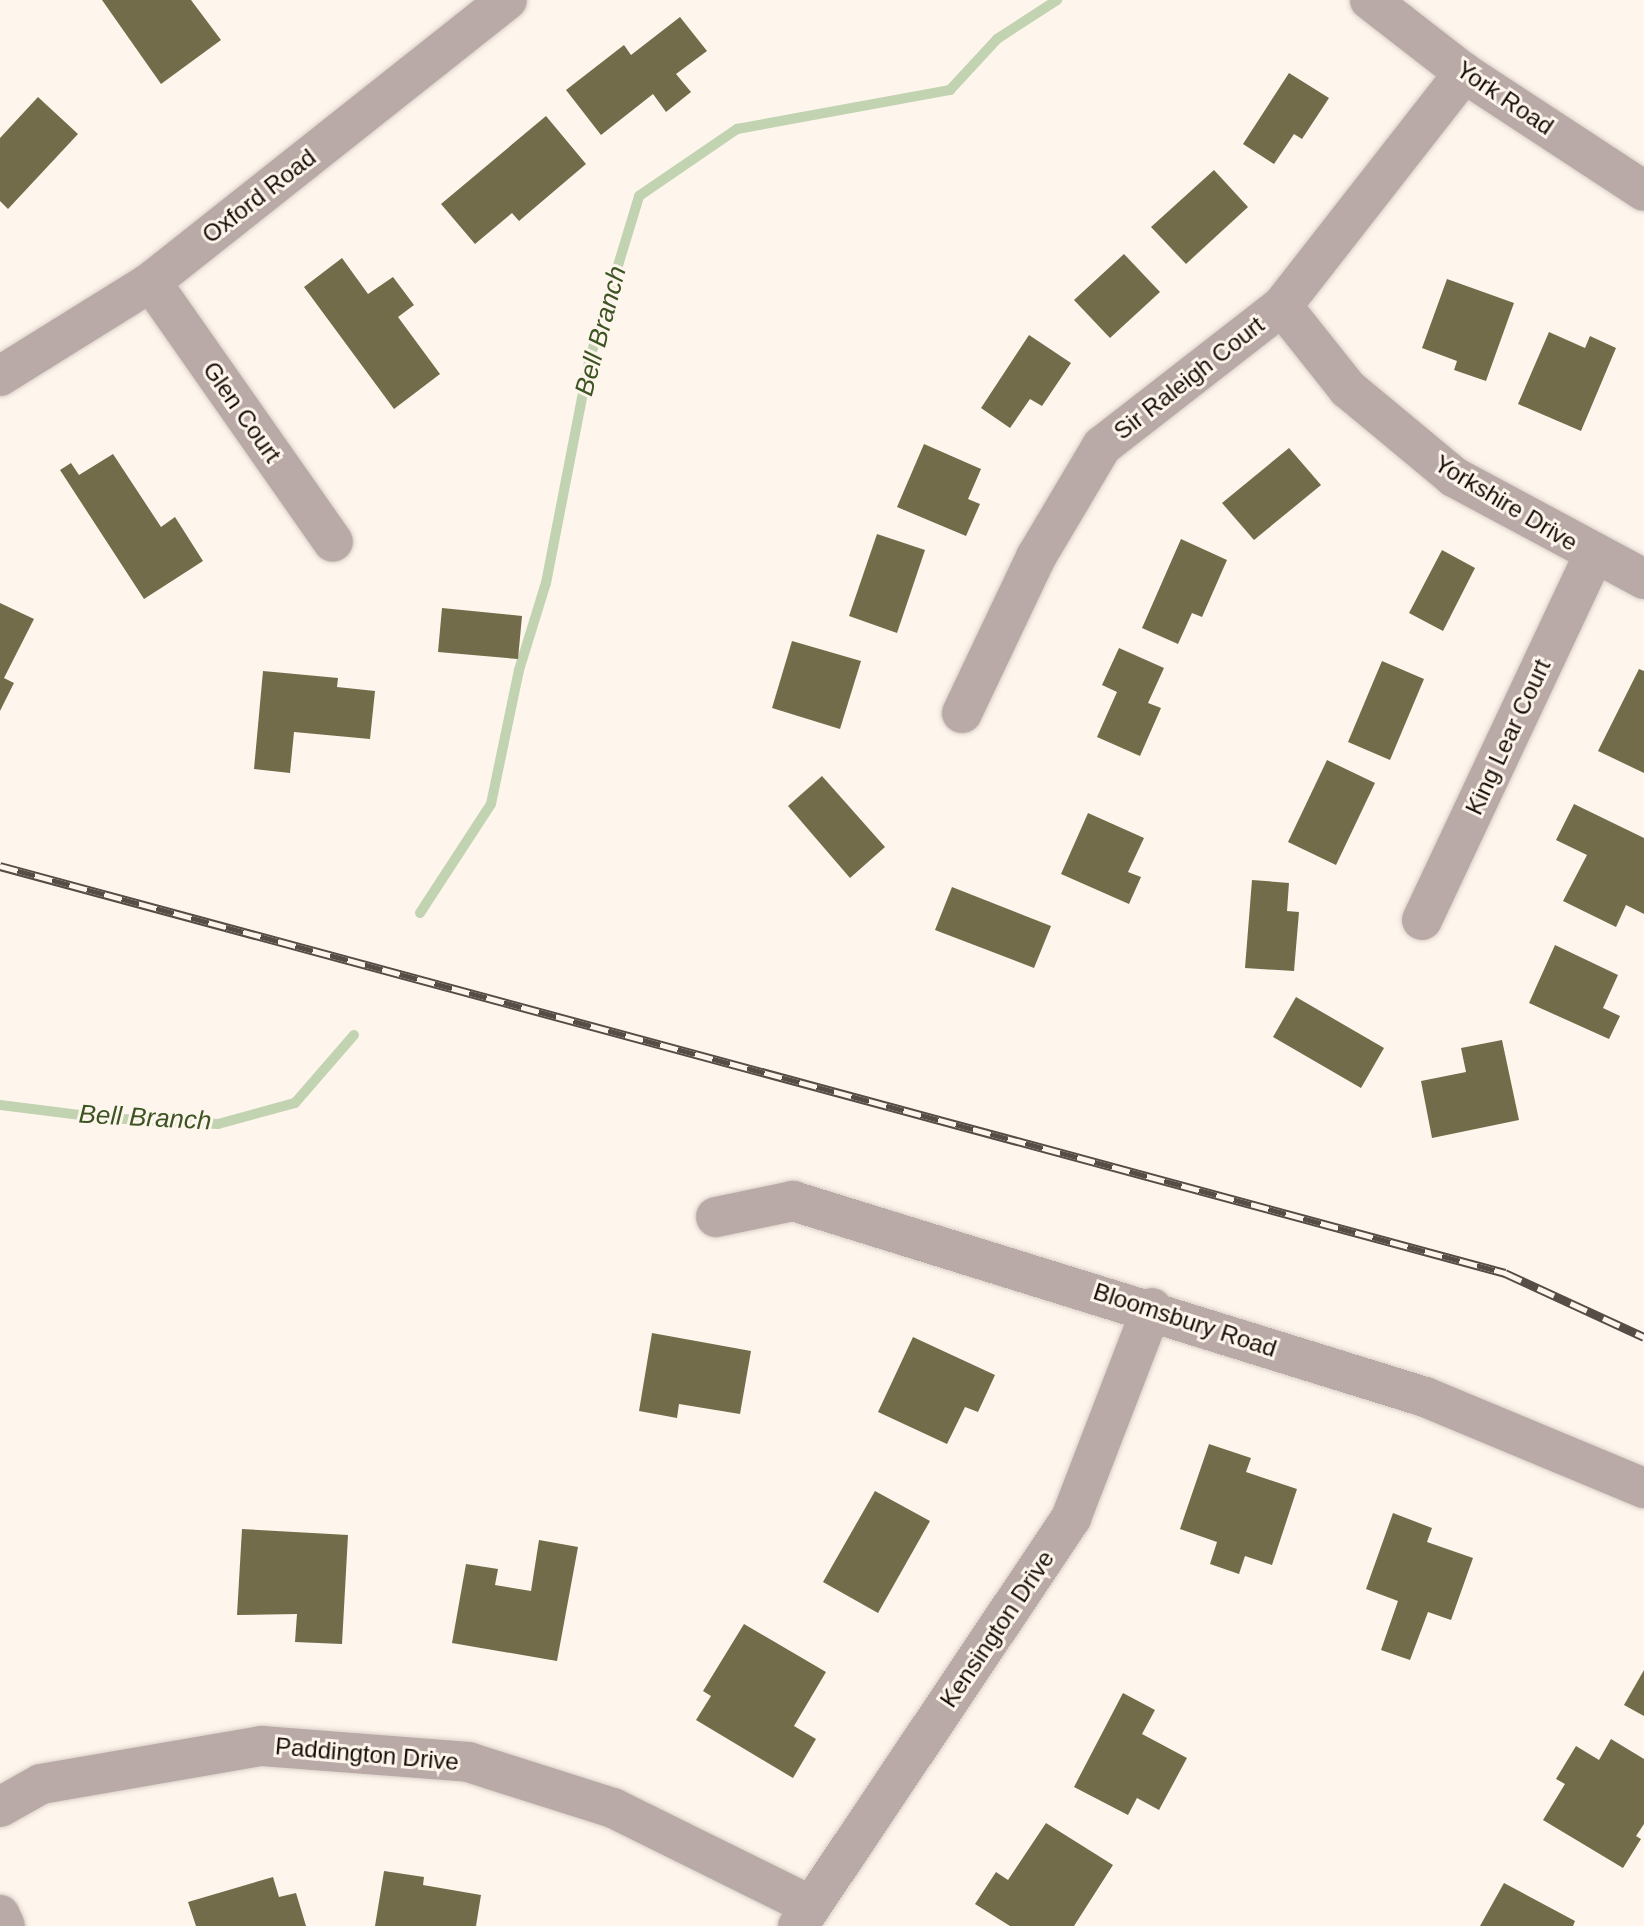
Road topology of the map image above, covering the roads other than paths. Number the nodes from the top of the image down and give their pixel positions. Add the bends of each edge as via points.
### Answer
1 (507, 0) edge
2 (1370, 0) edge
3 (1464, 73) junction
4 (1644, 191) edge
5 (151, 282) junction
6 (1282, 306) junction
7 (4, 365) edge
8 (333, 542) dead end
9 (1594, 555) junction
10 (1644, 579) edge
11 (962, 713) dead end
12 (1422, 920) dead end
13 (716, 1217) dead end
14 (1152, 1308) junction
15 (1644, 1488) edge
16 (0, 1807) edge
17 (0, 1915) edge
18 (804, 1916) edge
19 (5, 1926) edge

1 - 5 street, Oxford Road
2 - 3 street, York Road
3 - 4 street, York Road
3 - 6 street, Sir Raleigh Court
5 - 7 street, Oxford Road
5 - 8 street, Glen Court
6 - 9 street, Yorkshire Drive via 1348,389 1389,426 1454,477
6 - 11 street, Sir Raleigh Court via 1102,446 1036,557
9 - 10 street, Yorkshire Drive
9 - 12 street, King Lear Court
13 - 14 street, Bloomsbury Road via 793,1201
14 - 15 street, Bloomsbury Road via 1425,1397
14 - 18 street, Kensington Drive via 1071,1518
16 - 18 street, Paddington Drive via 41,1784 262,1746 468,1762 613,1808
17 - 19 street

